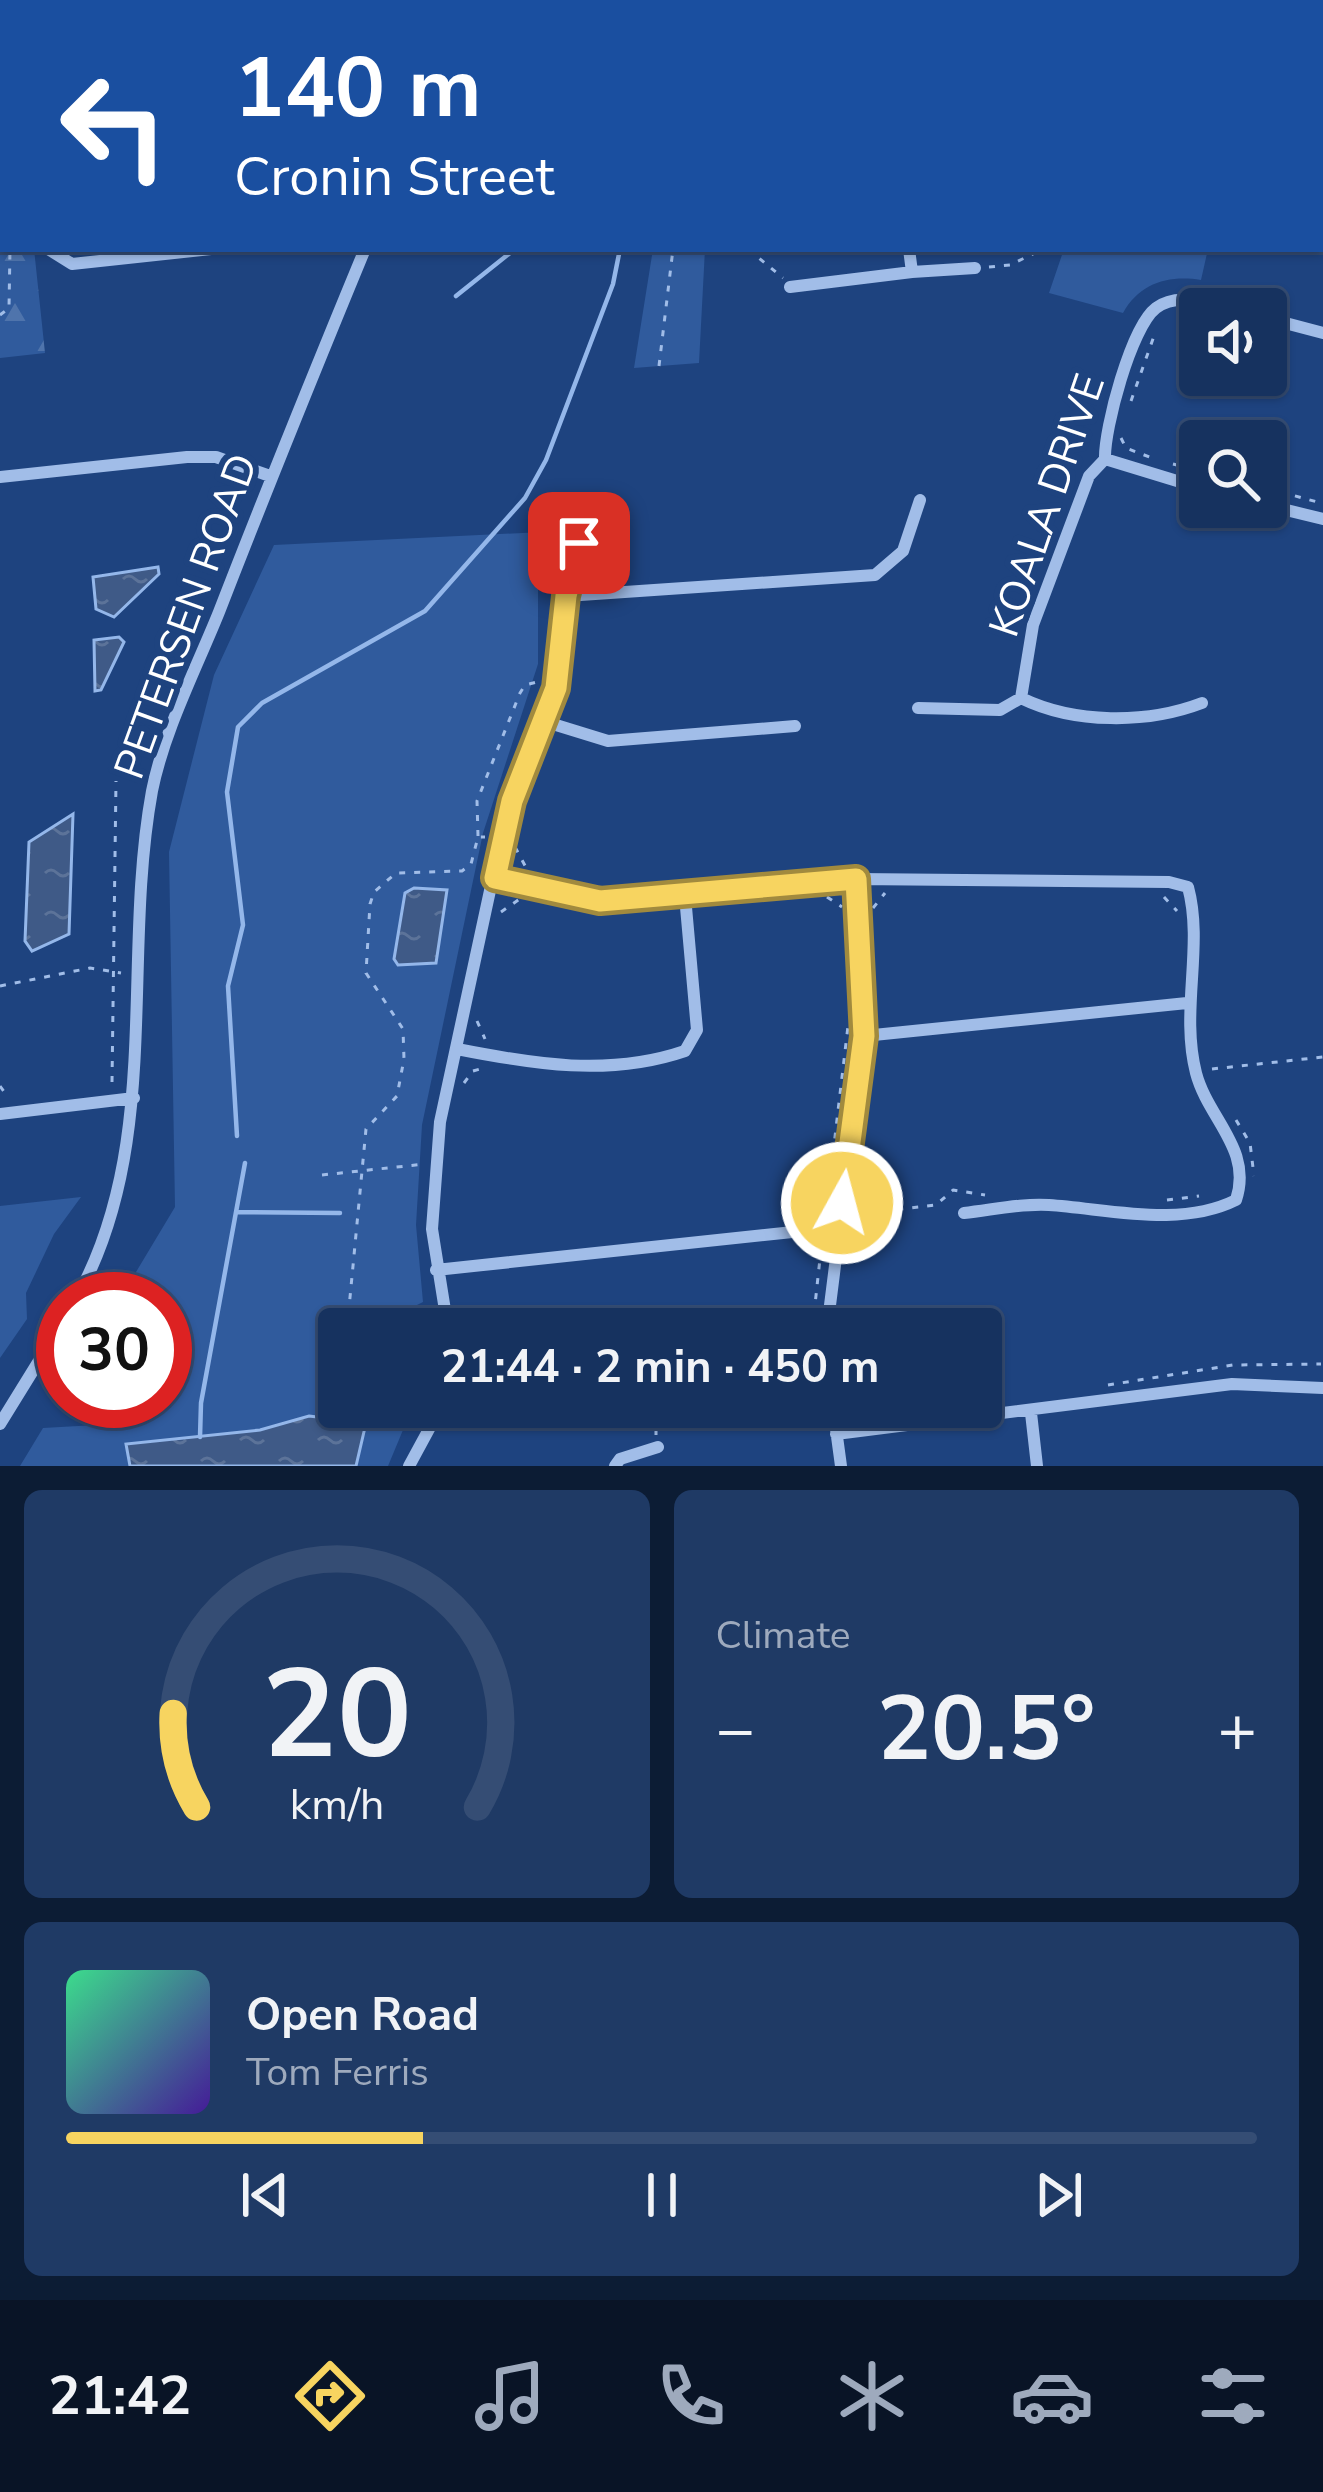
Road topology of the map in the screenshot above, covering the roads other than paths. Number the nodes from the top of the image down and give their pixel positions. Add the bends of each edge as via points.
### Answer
1 (54, 252) edge
2 (183, 252) edge
3 (364, 252) edge
4 (909, 252) edge
5 (975, 268) road end
6 (912, 272) junction
7 (790, 287) road end
8 (1179, 300) edge
9 (1287, 324) edge
10 (1323, 333) edge
11 (1105, 459) junction
12 (270, 476) junction
13 (0, 478) edge
14 (1179, 482) edge
15 (920, 500) dead end
16 (1287, 510) edge
17 (1323, 519) edge
18 (579, 543) dead end
19 (566, 596) junction
20 (1021, 698) junction
21 (1202, 703) dead end
22 (918, 708) dead end
23 (543, 721) junction
24 (794, 726) dead end
25 (495, 878) junction
26 (856, 879) junction
27 (685, 896) junction
28 (1187, 1003) junction
29 (864, 1036) junction
30 (457, 1048) junction
31 (134, 1098) junction
32 (0, 1114) edge
33 (964, 1213) dead end
34 (840, 1227) junction
35 (436, 1270) junction
36 (91, 1272) edge
37 (444, 1308) edge
38 (830, 1308) edge
39 (36, 1366) edge
40 (1323, 1388) edge
41 (1031, 1413) junction
42 (0, 1424) edge
43 (430, 1428) edge
44 (835, 1428) edge
45 (836, 1434) junction
46 (658, 1448) road end
47 (409, 1466) edge
48 (615, 1466) edge
49 (841, 1466) edge
50 (1036, 1466) edge

1 - 2 street via 72,264
3 - 12 street, PETERSEN ROAD
4 - 6 street
5 - 6 street
6 - 7 street
8 - 11 street, KOALA DRIVE via 1149,315 1106,431
9 - 10 street
11 - 14 street
11 - 20 street, KOALA DRIVE via 1089,476 1033,625
12 - 13 street via 216,457 187,457
12 - 31 street, PETERSEN ROAD via 153,786 140,880
15 - 19 street via 903,551 875,575
16 - 17 street
18 - 19 street
19 - 23 street via 557,681
20 - 21 street via 1063,715 1163,716
20 - 22 street, KOALA DRIVE via 1000,710
23 - 24 street via 608,741
23 - 25 street
25 - 27 street via 525,892 600,901
25 - 30 street
26 - 27 street
26 - 28 street via 1188,887 1194,908
26 - 29 street
27 - 30 street via 697,1030 685,1051 554,1068
28 - 29 street
28 - 33 street via 1206,1106 1234,1140 1236,1200 1132,1216 1045,1204
29 - 34 street
30 - 35 street via 437,1163
31 - 32 street
31 - 36 street, PETERSEN ROAD via 119,1196
34 - 35 street
34 - 38 street
35 - 37 street
39 - 42 street
40 - 41 street via 1232,1384
41 - 45 street
41 - 50 street
43 - 47 street
44 - 45 street
45 - 49 street
46 - 48 street

